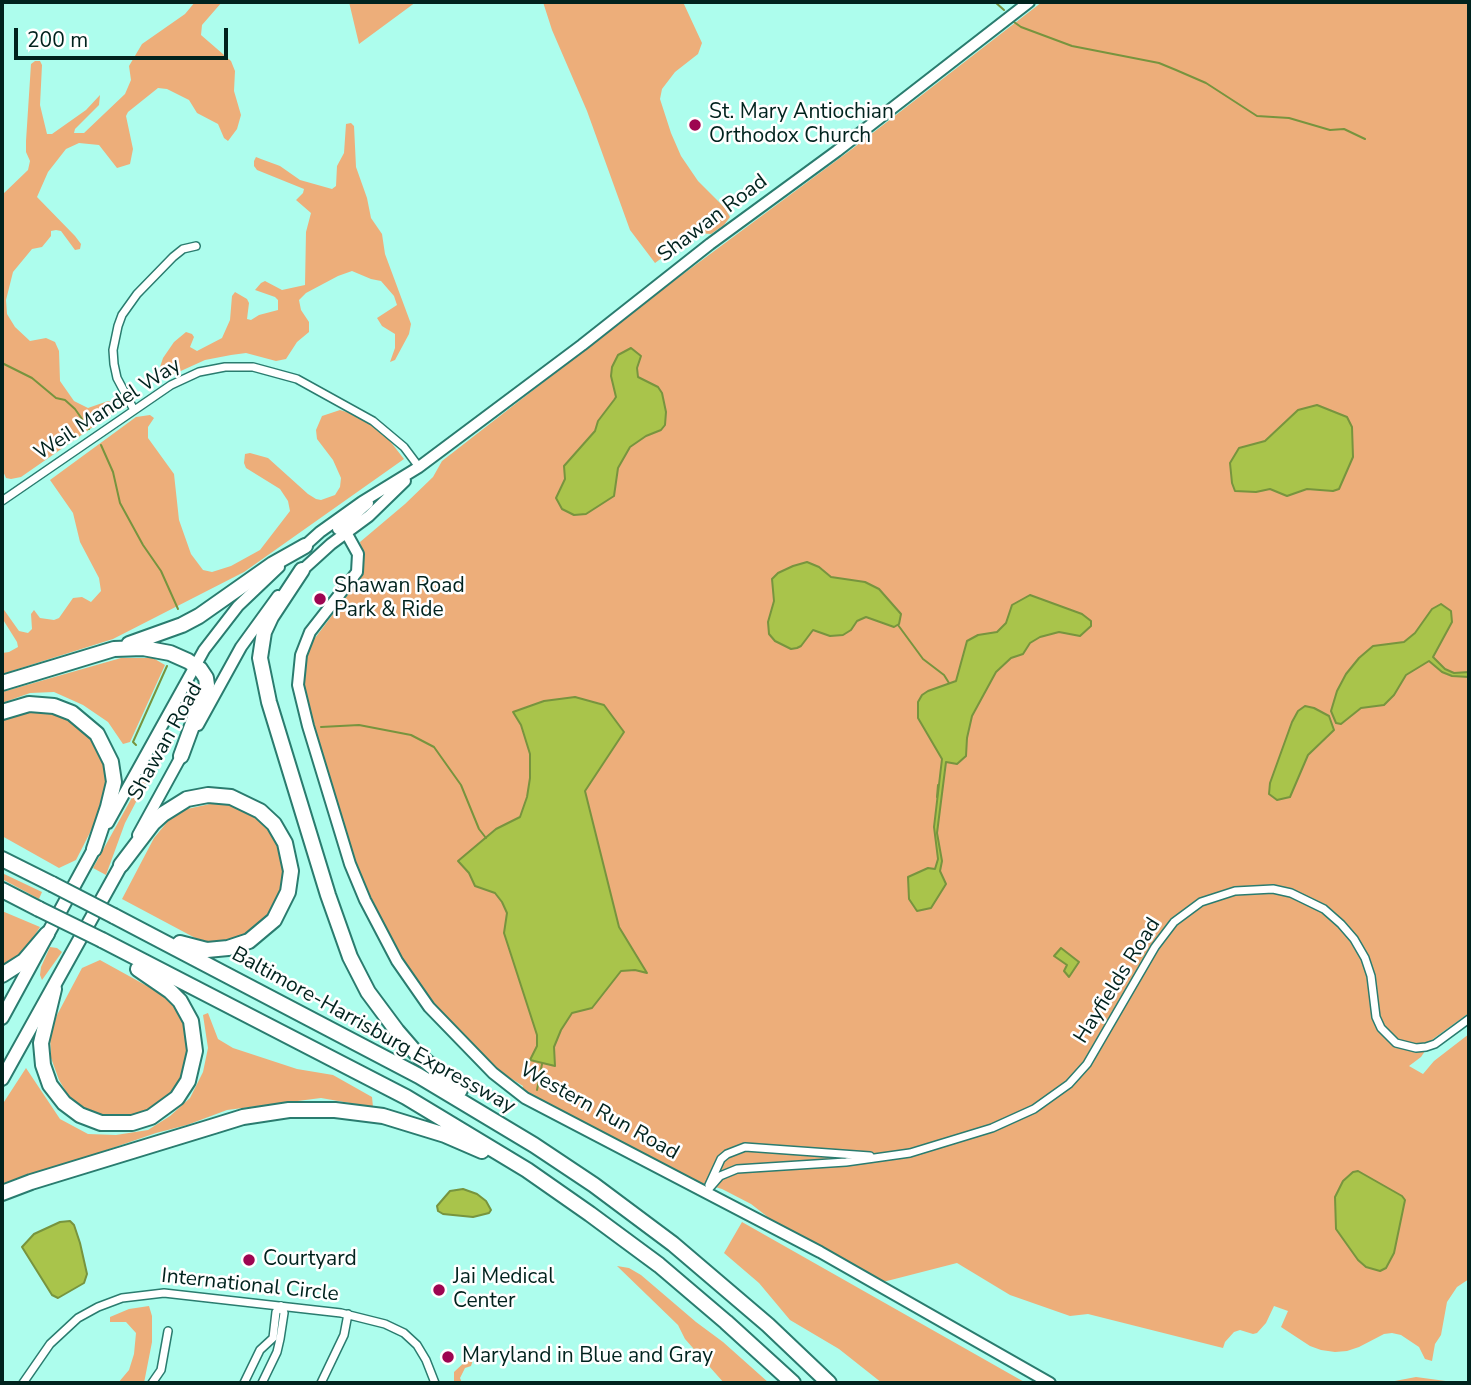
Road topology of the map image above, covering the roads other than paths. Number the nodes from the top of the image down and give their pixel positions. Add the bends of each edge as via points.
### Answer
1 (1030, 2) edge
2 (196, 246) dead end
3 (134, 410) junction
4 (419, 467) junction
5 (375, 494) junction
6 (2, 501) edge
7 (344, 529) junction
8 (304, 547) junction
9 (302, 570) junction
10 (114, 649) junction
11 (194, 665) junction
12 (2, 683) edge
13 (2, 712) edge
14 (181, 756) junction
15 (94, 849) junction
16 (2, 852) edge
17 (2, 859) edge
18 (121, 865) junction
19 (31, 874) junction
20 (2, 890) edge
21 (2, 898) edge
22 (37, 912) junction
23 (121, 919) junction
24 (47, 934) junction
25 (100, 944) junction
26 (138, 969) junction
27 (26, 974) junction
28 (2, 975) edge
29 (54, 989) junction
30 (2, 1018) edge
31 (1469, 1019) edge
32 (2, 1031) edge
33 (302, 1042) junction
34 (2, 1079) edge
35 (505, 1126) junction
36 (884, 1158) junction
37 (527, 1170) junction
38 (707, 1191) junction
39 (2, 1193) edge
40 (281, 1306) junction
41 (348, 1314) junction
42 (168, 1331) dead end
43 (277, 1338) junction
44 (23, 1383) edge
45 (152, 1383) edge
46 (244, 1383) edge
47 (262, 1383) edge
48 (321, 1383) edge
49 (435, 1383) edge
50 (793, 1383) edge
51 (829, 1383) edge
52 (1050, 1383) edge

1 - 4 main road, Shawan Road
2 - 3 street via 183,249 137,293 118,326 114,364
3 - 4 street, Weil Mandel Way via 199,372 225,367 269,370 297,379 368,417 395,438
3 - 6 street, Weil Mandel Way
4 - 5 main road, Shawan Road
4 - 7 main road, Shawan Road via 369,516
5 - 7 main road, Shawan Road
5 - 8 main road, Shawan Road
7 - 8 main road, Shawan Road
7 - 9 main road, Shawan Road
7 - 38 main road, Western Run Road via 358,554 357,572 310,632 298,685 351,864 377,926 429,1007 504,1083 556,1115
8 - 10 highway via 182,625
8 - 11 main road, Shawan Road via 238,606
9 - 14 main road, Shawan Road via 241,647
9 - 35 highway via 264,632 261,671 342,938 368,992 397,1031 433,1069
10 - 11 highway via 154,649
10 - 12 highway
11 - 14 highway via 207,685
11 - 15 main road, Shawan Road
13 - 15 highway via 29,704 64,709 82,719 103,743 114,782
14 - 18 main road, Shawan Road
15 - 24 main road, Shawan Road
16 - 19 highway
17 - 19 highway, Baltimore-Harrisburg Expressway
18 - 23 highway via 163,814 187,799 208,795 231,797 260,811 280,833 290,862 290,881 279,913 240,945 198,948
18 - 29 main road, Shawan Road
19 - 23 highway, Baltimore-Harrisburg Expressway, bridge
20 - 22 highway, Baltimore-Harrisburg Expressway
21 - 22 highway
22 - 25 highway, Baltimore-Harrisburg Expressway, bridge
23 - 35 highway, Baltimore-Harrisburg Expressway via 382,1055
24 - 27 main road, Shawan Road
24 - 28 highway via 24,961
25 - 26 highway
25 - 33 highway, Baltimore-Harrisburg Expressway
26 - 29 highway via 180,1001 191,1021 195,1051 192,1071 177,1098 132,1124 101,1123 80,1115 50,1085 41,1043
26 - 33 highway
27 - 30 main road, Shawan Road
27 - 32 main road
29 - 34 main road, Shawan Road
31 - 36 street, Hayfields Road via 1426,1047 1396,1043 1381,1028 1371,976 1354,939 1341,924 1324,909 1291,893 1235,891 1200,902 1163,934 1087,1065 1054,1097 992,1128
33 - 37 highway, Baltimore-Harrisburg Expressway via 406,1097
35 - 51 highway, Baltimore-Harrisburg Expressway via 673,1244
36 - 38 street, Hayfields Road via 737,1169 720,1176
36 - 38 street, Hayfields Road via 745,1147 721,1159
37 - 39 highway via 519,1173 468,1145 408,1122 360,1112 301,1110 243,1117
37 - 50 highway, Baltimore-Harrisburg Expressway via 659,1265
38 - 52 main road, Western Run Road
40 - 41 street, International Circle
40 - 43 street via 276,1312
40 - 44 street, International Circle via 164,1293 122,1298 66,1327
41 - 48 street via 344,1335
41 - 49 street, International Circle via 385,1324 411,1338
42 - 45 street via 161,1370
43 - 46 street via 260,1350
43 - 47 street via 277,1352

